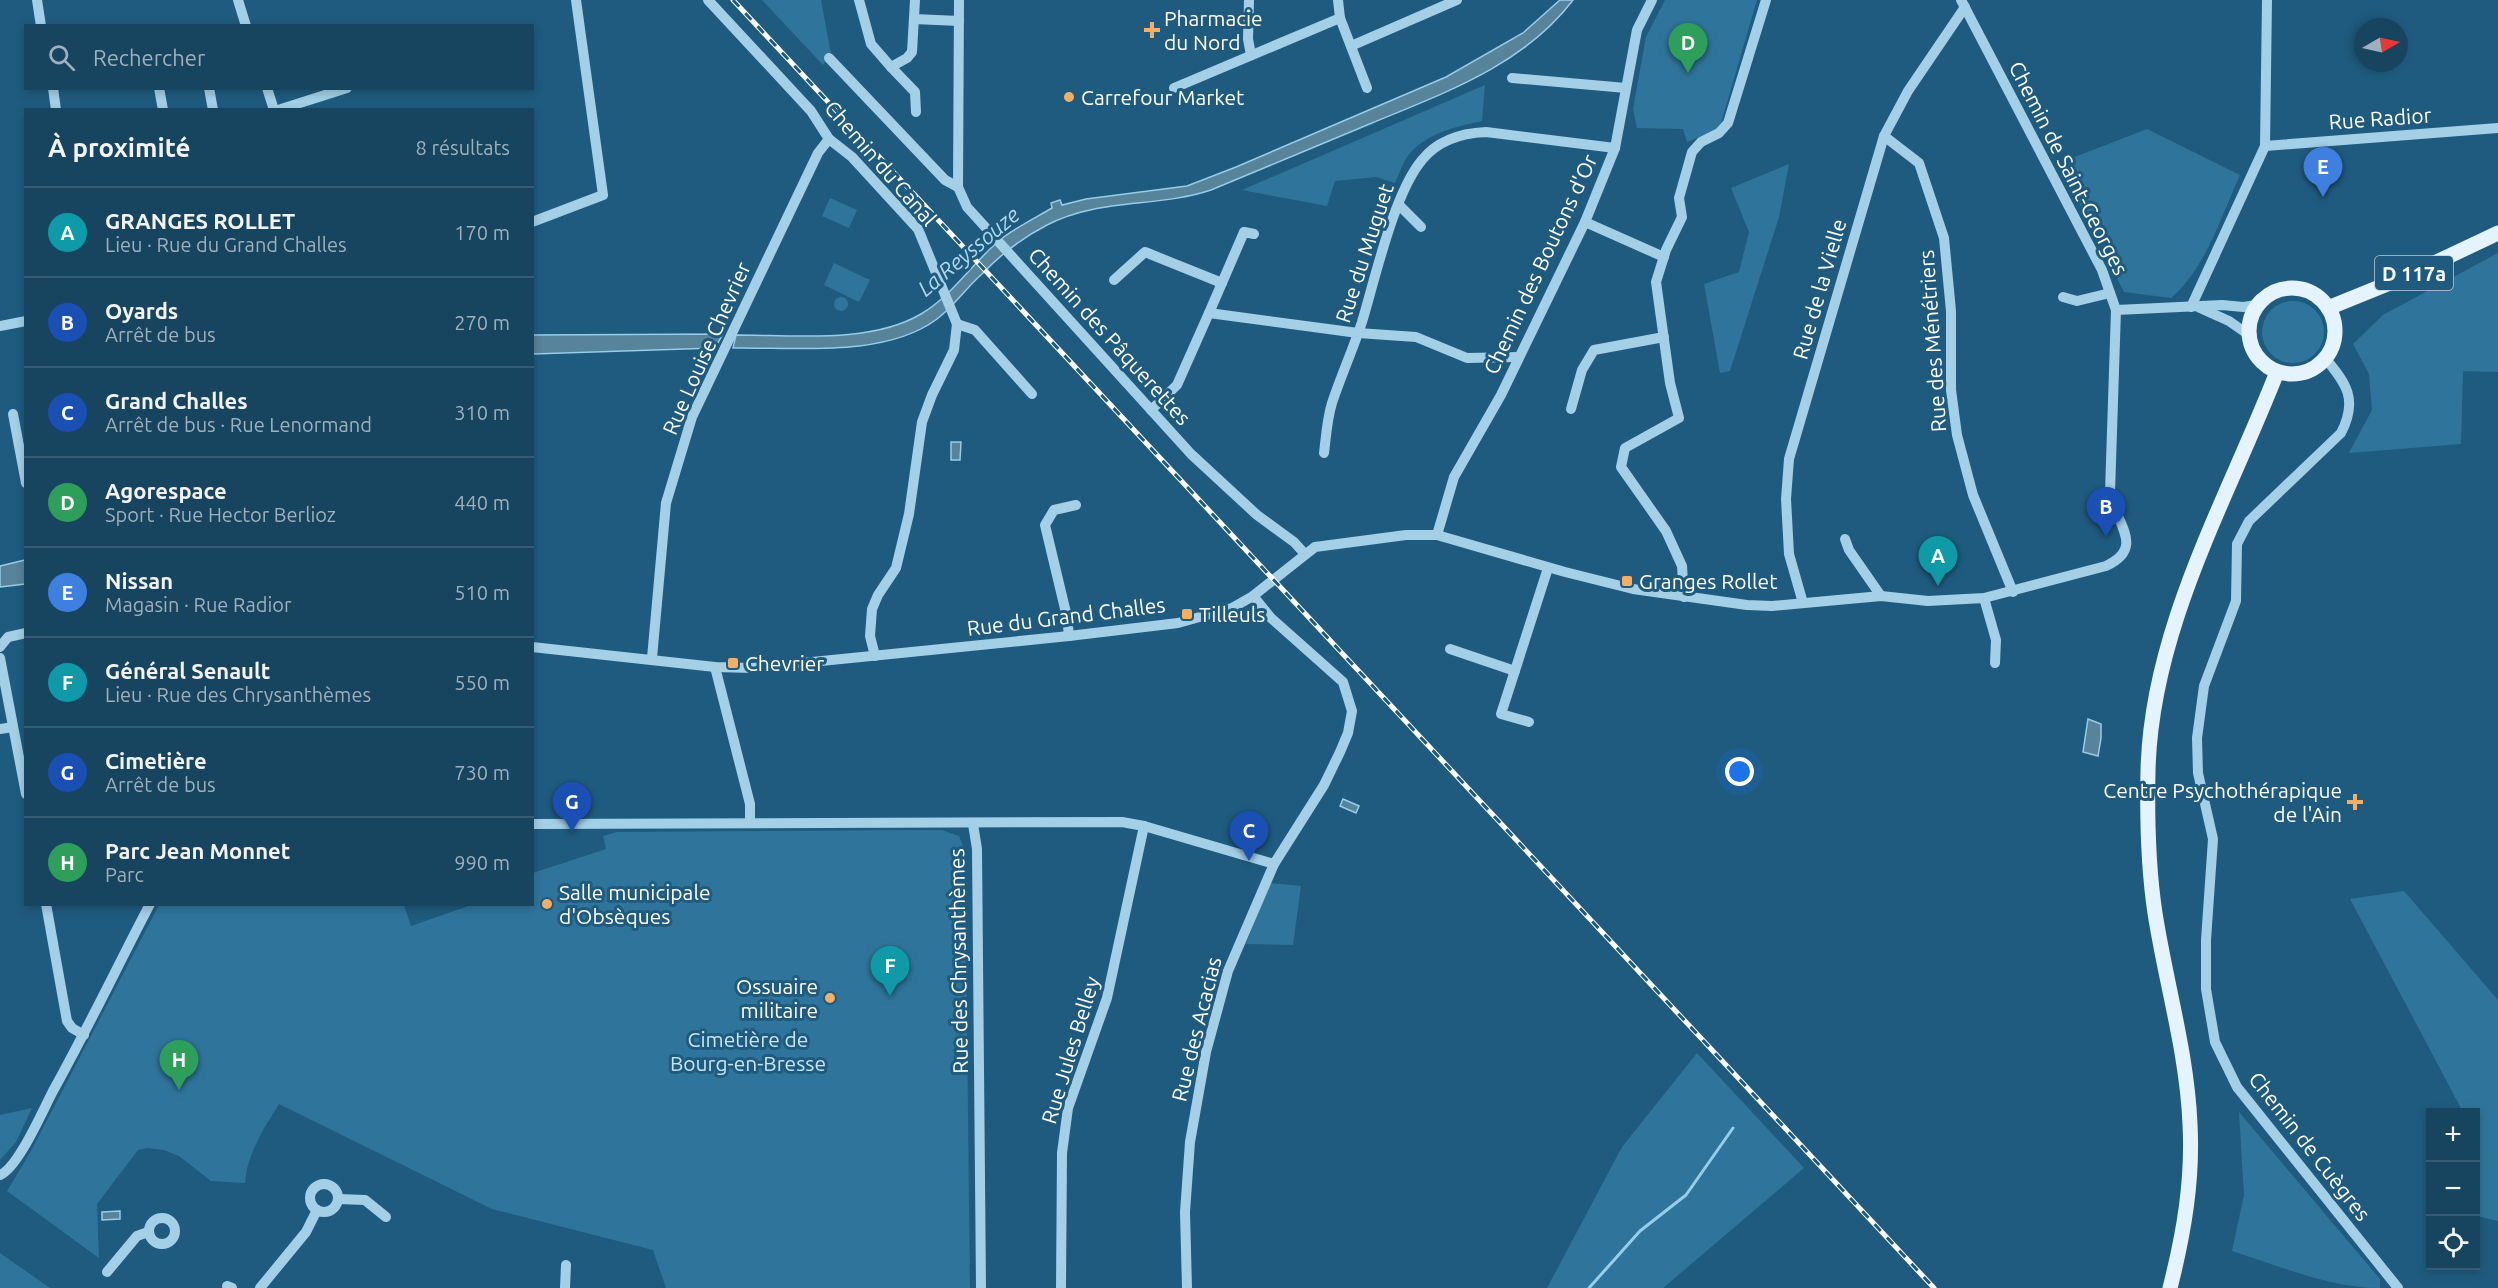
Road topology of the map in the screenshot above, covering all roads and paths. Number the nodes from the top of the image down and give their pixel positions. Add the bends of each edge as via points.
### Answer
1 (37, 0) edge
2 (238, 0) edge
3 (576, 0) edge
4 (708, 0) edge
5 (859, 0) edge
6 (915, 0) edge
7 (959, 0) edge
8 (1249, 0) edge
9 (1338, 0) edge
10 (1457, 0) edge
11 (1652, 0) edge
12 (1766, 0) edge
13 (2267, 0) edge
14 (1963, 3) edge
15 (1340, 18) junction
16 (914, 19) junction
17 (959, 21) junction
18 (41, 24) edge
19 (245, 24) edge
20 (1351, 46) junction
21 (1251, 55) junction
22 (829, 58) dead end
23 (891, 68) junction
24 (1512, 78) dead end
25 (1174, 88) dead end
26 (1367, 88) dead end
27 (1626, 88) junction
28 (53, 90) edge
29 (159, 90) edge
30 (209, 90) edge
31 (268, 90) edge
32 (341, 90) edge
33 (56, 108) edge
34 (163, 108) edge
35 (213, 108) edge
36 (275, 108) edge
37 (282, 108) edge
38 (916, 112) dead end
39 (2498, 128) edge
40 (1884, 136) junction
41 (829, 139) junction
42 (2265, 146) junction
43 (1615, 148) junction
44 (958, 187) junction
45 (1399, 205) junction
46 (534, 221) edge
47 (1584, 222) junction
48 (1420, 227) dead end
49 (2498, 233) edge
50 (1254, 234) dead end
51 (1664, 257) junction
52 (1114, 280) dead end
53 (1222, 283) junction
54 (2110, 293) junction
55 (2063, 297) dead end
56 (2257, 305) junction
57 (2194, 307) junction
58 (2328, 308) junction
59 (2116, 310) junction
60 (1209, 314) junction
61 (24, 321) edge
62 (957, 324) junction
63 (0, 326) edge
64 (1358, 333) junction
65 (2249, 335) junction
66 (1664, 337) junction
67 (1518, 357) junction
68 (2325, 358) junction
69 (2277, 372) junction
70 (1032, 394) dead end
71 (1571, 409) dead end
72 (1151, 410) junction
73 (13, 414) dead end
74 (21, 439) edge
75 (1323, 453) dead end
76 (24, 465) edge
77 (1076, 505) dead end
78 (1437, 535) junction
79 (2127, 536) joint
80 (1845, 539) dead end
81 (1304, 553) junction
82 (1548, 568) junction
83 (2013, 591) junction
84 (1253, 596) junction
85 (1881, 596) junction
86 (1684, 597) junction
87 (1984, 598) junction
88 (1803, 603) junction
89 (24, 633) edge
90 (1069, 636) junction
91 (1, 645) edge
92 (534, 647) edge
93 (1450, 649) dead end
94 (875, 656) junction
95 (0, 658) edge
96 (652, 658) junction
97 (1995, 663) dead end
98 (715, 667) junction
99 (1515, 671) junction
100 (1529, 722) dead end
101 (13, 727) junction
102 (0, 729) edge
103 (24, 784) edge
104 (750, 823) junction
105 (534, 824) edge
106 (973, 824) junction
107 (1144, 826) junction
108 (1274, 864) junction
109 (46, 906) edge
110 (149, 906) edge
111 (84, 1035) junction
112 (0, 1175) edge
113 (338, 1199) junction
114 (317, 1210) junction
115 (386, 1217) dead end
116 (148, 1232) dead end
117 (566, 1265) dead end
118 (107, 1272) dead end
119 (260, 1288) edge
120 (565, 1288) edge
121 (981, 1288) edge
122 (1061, 1288) edge
123 (1187, 1288) edge
124 (2170, 1288) edge
125 (2398, 1288) edge

1 - 18 street
2 - 19 street
3 - 46 street via 603,195
4 - 41 street, Chemin du Canal via 811,111
5 - 23 street via 871,44
6 - 16 street
7 - 17 street, Chemin des Pâquerettes
8 - 21 street
9 - 15 street
10 - 20 street
11 - 27 street, Chemin des Boutons d'Or via 1637,30
12 - 51 street via 1728,123 1692,152 1679,198 1682,218
13 - 42 street
14 - 40 street, Rue de la Vielle
14 - 54 street, Chemin de Saint-Georges via 2102,270
15 - 20 street
15 - 21 street
16 - 17 street
16 - 23 street via 912,52
17 - 44 street, Chemin des Pâquerettes
20 - 26 street
21 - 25 street
22 - 44 street via 945,180
23 - 38 street via 915,92
24 - 27 street
27 - 43 street, Chemin des Boutons d'Or
28 - 33 street
29 - 34 street
30 - 35 street
31 - 36 street
32 - 37 street
39 - 42 street, Rue Radior
40 - 83 street, Rue des Ménétriers via 1919,163 1944,238 1952,311 1951,390 1957,435 1972,495
40 - 88 street, Rue de la Vielle via 1789,459 1789,554
41 - 62 street, Chemin du Canal via 852,157 918,229
41 - 96 street, Rue Louise Chevrier via 818,153 692,417 666,503
42 - 57 street
43 - 45 street, Rue du Muguet via 1471,133 1449,139 1422,160 1408,180
43 - 47 street, Chemin des Boutons d'Or
44 - 72 street, Chemin des Pâquerettes via 967,207
45 - 48 street
45 - 64 street, Rue du Muguet
47 - 51 street
47 - 67 street, Chemin des Boutons d'Or
49 - 58 main road, D 117a
50 - 53 street via 1244,232
51 - 66 street via 1656,282
52 - 53 street via 1145,252
53 - 60 street
54 - 55 street via 2077,301
54 - 59 street, Chemin de Saint-Georges
56 - 57 street
56 - 58 main road via 2274,293 2294,288 2319,298
56 - 65 main road
57 - 59 street
57 - 65 street via 2229,321
58 - 68 main road via 2335,334
59 - 79 street, Chemin de Saint-Georges via 2110,492 2112,506
60 - 64 street
60 - 72 street via 1177,385
61 - 63 street
62 - 70 street via 975,330
62 - 94 street, Chemin du Canal via 954,350 922,422 909,514 896,568 872,609 870,636
64 - 67 street via 1416,337 1467,357
64 - 75 street, Rue du Muguet via 1331,406
65 - 69 main road via 2258,357
66 - 71 street via 1594,350 1582,370
66 - 86 street via 1679,418 1625,448 1621,467 1670,540 1682,566
67 - 78 street, Chemin des Boutons d'Or via 1454,477
68 - 69 main road via 2303,373
68 - 125 street, Chemin de Cuègres via 2347,390 2347,422 2341,433 2261,508 2240,535 2236,551 2236,601 2204,686 2196,753 2213,839 2206,989 2215,1042 2237,1087
69 - 124 main road via 2187,589 2154,712 2148,768 2148,846 2190,1123 2187,1210
72 - 81 street, Chemin des Pâquerettes via 1191,454
73 - 74 street
74 - 76 street
77 - 90 street via 1054,510 1045,525
78 - 81 street, Rue du Grand Challes via 1331,543
78 - 82 street, Rue du Grand Challes
79 - 83 street, Rue du Grand Challes via 2126,549 2113,563
80 - 85 street
81 - 84 street, Rue du Grand Challes
82 - 86 street, Rue du Grand Challes
82 - 99 street
83 - 87 street, Rue du Grand Challes
84 - 90 street, Rue du Grand Challes via 1232,608 1178,622
84 - 108 street, Rue des Acacias via 1271,618 1343,682 1352,711 1348,733 1324,785
85 - 87 street, Rue du Grand Challes via 1928,601
85 - 88 street, Rue du Grand Challes
86 - 88 street, Rue du Grand Challes via 1747,605
87 - 97 street via 1996,640
89 - 91 street via 8,636
90 - 94 street, Rue du Grand Challes
92 - 96 street, Rue du Grand Challes
93 - 99 street
94 - 98 street, Rue du Grand Challes via 753,668
95 - 101 street
96 - 98 street, Rue du Grand Challes
98 - 104 street via 750,804
99 - 100 street via 1501,714
101 - 102 street
101 - 103 street
104 - 105 street, Rue des Chrysanthèmes
104 - 106 street, Rue des Chrysanthèmes
106 - 107 street via 1122,822
106 - 121 street, Rue des Chrysanthèmes via 977,849
107 - 108 street
107 - 122 street, Rue Jules Belley via 1109,990 1068,1108 1062,1153
108 - 123 street, Rue des Acacias via 1228,971 1206,1052 1190,1142 1185,1212
109 - 111 street via 67,1021
110 - 111 street
111 - 112 street via 29,1138
113 - 114 street via 331,1211
113 - 114 street via 332,1187 319,1185 310,1196
113 - 115 street via 365,1200
114 - 119 street via 306,1232
116 - 118 street via 137,1236
117 - 120 street

